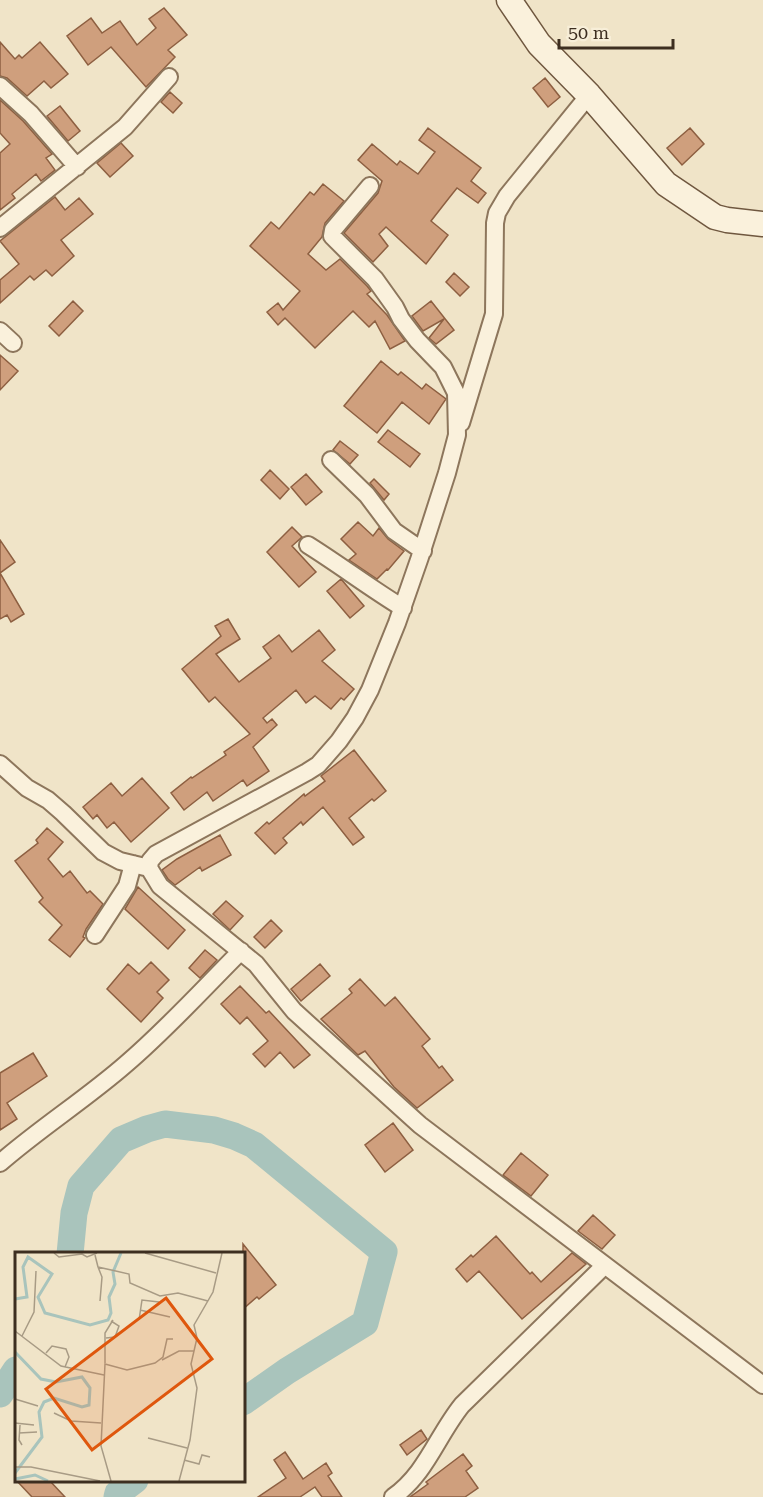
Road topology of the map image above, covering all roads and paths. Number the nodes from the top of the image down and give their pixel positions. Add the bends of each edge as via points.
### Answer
1 (509, 0) edge
2 (169, 77) dead end
3 (0, 86) edge
4 (589, 94) junction
5 (77, 167) junction
6 (370, 186) dead end
7 (763, 224) edge
8 (0, 228) edge
9 (0, 330) edge
10 (13, 343) dead end
11 (457, 435) junction
12 (331, 460) dead end
13 (308, 545) dead end
14 (423, 550) junction
15 (403, 608) junction
16 (0, 764) edge
17 (141, 866) junction
18 (95, 935) dead end
19 (241, 951) junction
20 (0, 1163) edge
21 (604, 1266) junction
22 (763, 1385) edge
23 (393, 1497) edge

1 - 4 street via 539,44
2 - 5 street via 125,127
3 - 5 street via 31,114
4 - 7 street via 676,193 721,219
4 - 11 street via 497,213 494,314
5 - 8 street
6 - 11 street via 332,236 375,279 417,340 443,367 456,393
9 - 10 street
11 - 14 street
12 - 14 street via 367,495 394,531
13 - 15 street
14 - 15 street
15 - 17 street via 370,690 318,765
16 - 17 street via 63,813 103,852
17 - 18 street
17 - 19 street via 174,899
19 - 20 street via 127,1064
19 - 21 street via 294,1011 407,1114
21 - 22 street
21 - 23 street via 462,1405 424,1467

